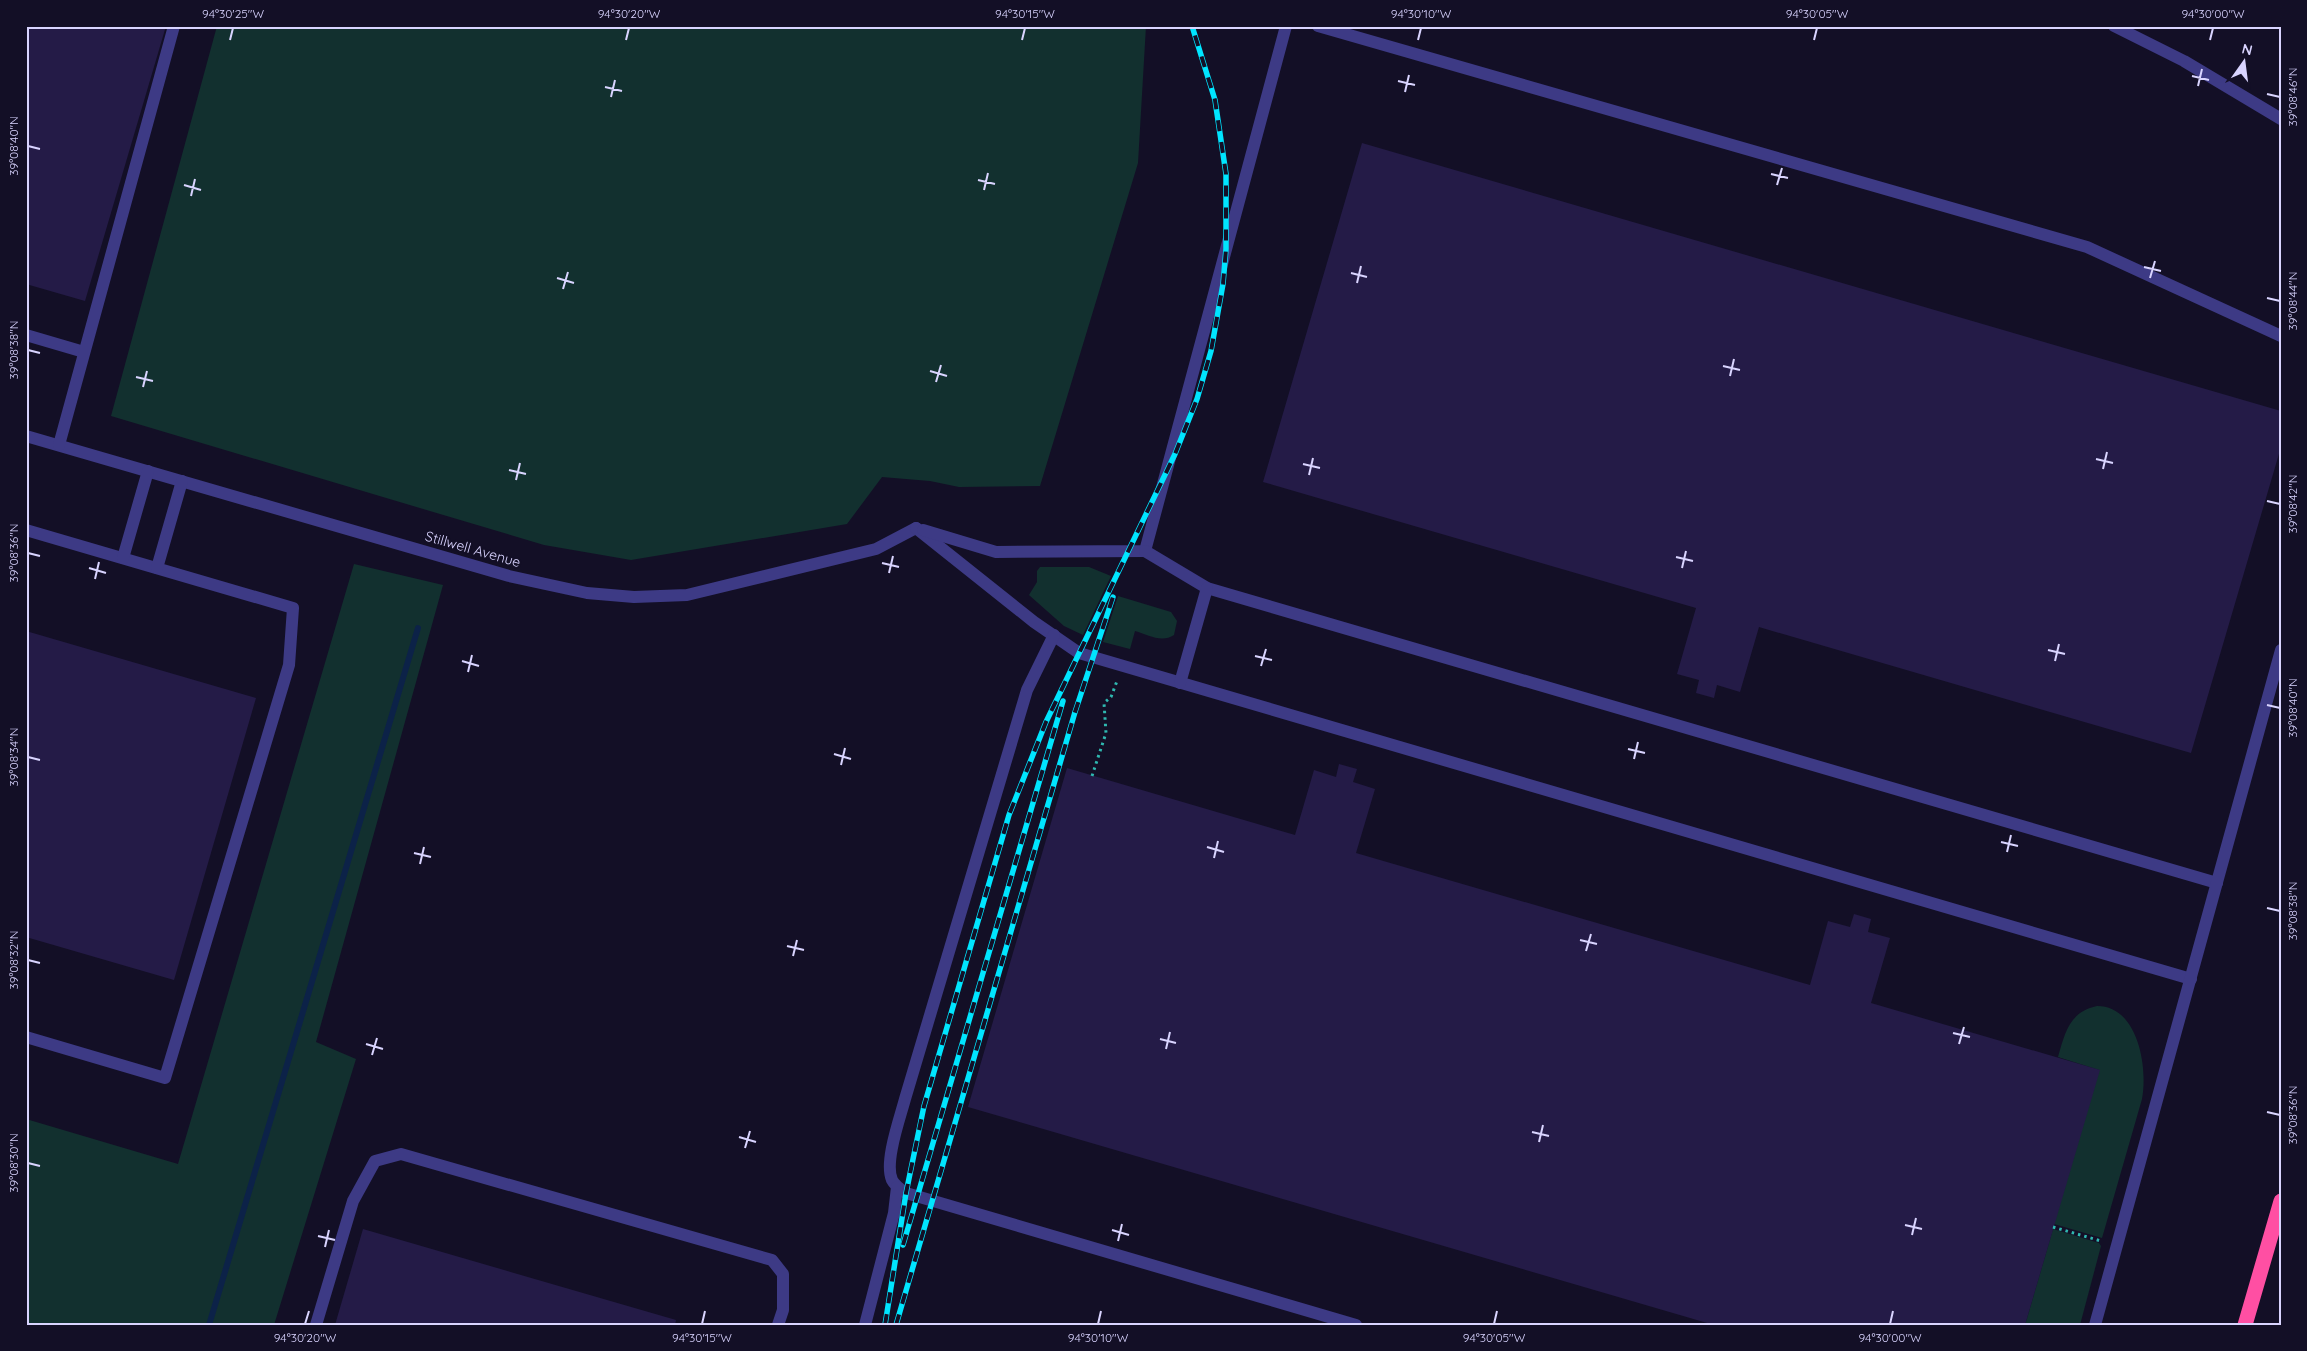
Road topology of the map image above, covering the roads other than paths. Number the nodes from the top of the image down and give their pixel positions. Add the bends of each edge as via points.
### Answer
1 (174, 26) edge
2 (1286, 26) edge
3 (1318, 26) edge
4 (2114, 26) edge
5 (2281, 119) edge
6 (26, 335) edge
7 (2281, 336) edge
8 (84, 352) junction
9 (26, 436) edge
10 (59, 445) junction
11 (148, 471) junction
12 (182, 481) junction
13 (916, 528) junction
14 (26, 530) edge
15 (1145, 552) junction
16 (123, 558) junction
17 (157, 568) junction
18 (1207, 588) junction
19 (1054, 635) junction
20 (2281, 650) edge
21 (1180, 683) junction
22 (2217, 883) junction
23 (2191, 980) junction
24 (26, 1037) edge
25 (897, 1187) junction
26 (2281, 1201) edge
27 (316, 1325) edge
28 (778, 1325) edge
29 (865, 1325) edge
30 (1356, 1325) edge
31 (2095, 1325) edge
32 (2245, 1325) edge

1 - 8 street
2 - 15 street
3 - 7 street via 2087,247
4 - 5 street via 2184,61
6 - 8 street
8 - 10 street
9 - 10 street, Stillwell Avenue
10 - 11 street, Stillwell Avenue
11 - 12 street, Stillwell Avenue
11 - 16 street
12 - 13 street, Stillwell Avenue via 509,576 587,593 634,597 687,595 836,560 876,549
12 - 17 street
13 - 15 street via 996,552
13 - 19 street
14 - 16 street
15 - 18 street
16 - 17 street
17 - 24 street via 293,608 289,664 165,1078
18 - 21 street
18 - 22 street
19 - 21 street via 1079,653
19 - 25 street via 1027,690 905,1099 890,1166
20 - 22 street
21 - 23 street
22 - 23 street
23 - 31 street
25 - 29 street via 894,1213
25 - 30 street via 906,1193
26 - 32 highway
27 - 28 street via 353,1201 375,1161 401,1154 772,1260 783,1274 783,1310

